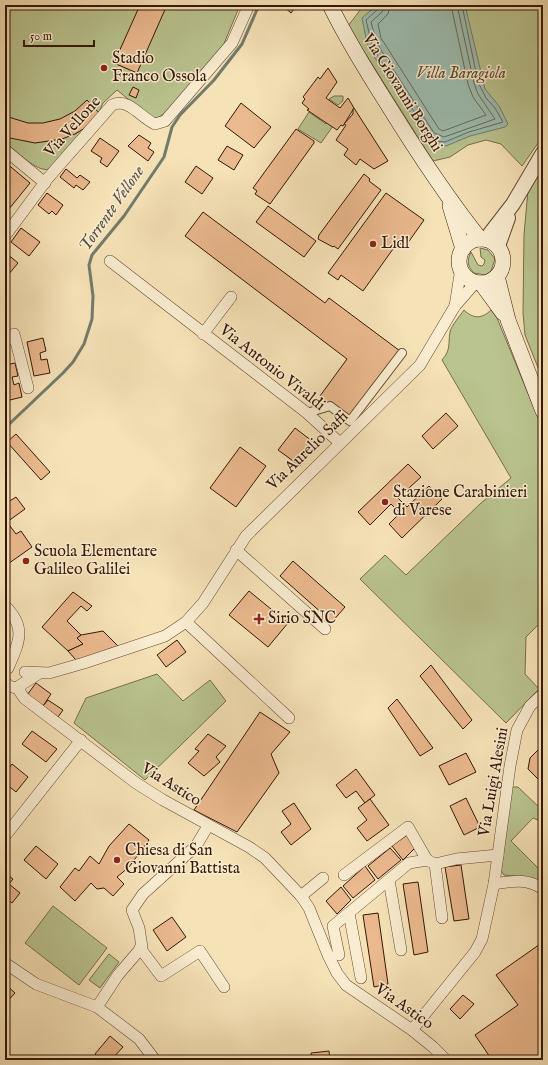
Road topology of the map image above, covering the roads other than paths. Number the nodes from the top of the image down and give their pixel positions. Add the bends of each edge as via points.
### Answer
1 (249, 5) edge
2 (330, 5) edge
3 (5, 150) edge
4 (543, 153) edge
5 (45, 183) junction
6 (447, 197) junction
7 (5, 236) edge
8 (488, 241) junction
9 (463, 249) junction
10 (110, 261) dead end
11 (461, 268) junction
12 (497, 276) junction
13 (479, 282) junction
14 (231, 297) dead end
15 (455, 306) junction
16 (508, 320) junction
17 (203, 334) junction
18 (5, 342) edge
19 (402, 353) dead end
20 (28, 388) dead end
21 (376, 388) junction
22 (387, 397) junction
23 (543, 411) edge
24 (307, 413) junction
25 (340, 443) junction
26 (236, 550) junction
27 (5, 606) edge
28 (186, 622) junction
29 (325, 629) dead end
30 (17, 648) junction
31 (7, 669) edge
32 (23, 677) junction
33 (6, 684) edge
34 (543, 694) edge
35 (24, 698) junction
36 (289, 718) dead end
37 (81, 740) junction
38 (208, 826) junction
39 (5, 836) edge
40 (498, 855) junction
41 (431, 862) junction
42 (344, 875) dead end
43 (323, 878) dead end
44 (389, 880) junction
45 (494, 884) junction
46 (543, 889) edge
47 (301, 896) junction
48 (348, 913) junction
49 (442, 918) dead end
50 (140, 948) junction
51 (402, 950) dead end
52 (339, 955) dead end
53 (5, 964) edge
54 (361, 978) dead end
55 (224, 987) dead end
56 (97, 1006) junction
57 (412, 1030) junction
58 (155, 1060) edge
59 (446, 1060) edge

1 - 5 street, Via Vellone via 232,43 165,121 155,124 125,104 112,105
2 - 6 main road, Via Giovanni Borghi via 350,46
3 - 5 street
4 - 8 street
5 - 7 street, Via Vellone
6 - 8 main road, Via Giovanni Borghi
6 - 9 main road, Via Giovanni Borghi
8 - 9 main road via 467,244
8 - 12 main road via 503,258 503,265
9 - 11 main road via 460,255
10 - 17 street, Via Antonio Vivaldi
11 - 13 main road via 469,279
11 - 15 street, Via Aurelio Saffi
12 - 13 main road via 487,282
12 - 16 main road
13 - 15 street, Via Aurelio Saffi
13 - 16 main road
14 - 17 street, Via Antonio Vivaldi
15 - 22 street, Via Aurelio Saffi via 420,365
16 - 23 main road
17 - 24 street, Via Antonio Vivaldi
18 - 20 street via 14,334
19 - 21 street
21 - 22 street
21 - 24 street via 350,421 330,406
22 - 25 street, Via Aurelio Saffi
24 - 25 street, Via Antonio Vivaldi
25 - 26 street, Via Aurelio Saffi via 258,523
26 - 28 street, Via Aurelio Saffi via 206,600
26 - 29 street
27 - 30 street via 19,627
28 - 32 street, Via Aurelio Saffi via 165,636 140,645 49,673
28 - 36 street
30 - 31 street
30 - 32 street
31 - 32 street, Via Aurelio Saffi via 15,666
32 - 33 street, Via Aurelio Saffi via 16,688
32 - 35 street via 20,692
33 - 35 street, Via Astico via 19,697
34 - 40 street, Via Luigi Alesini via 530,706 517,730
35 - 37 street, Via Astico
37 - 38 street, Via Astico via 136,783
37 - 39 street
38 - 47 street, Via Astico via 265,858
38 - 50 street via 196,846 143,894 132,910 139,928
40 - 41 street
40 - 45 street, Via Luigi Alesini
41 - 42 street via 408,827
41 - 44 street via 409,863
41 - 49 street
43 - 47 street
44 - 48 street
44 - 51 street
45 - 46 street via 531,881
45 - 57 street, Via Luigi Alesini via 482,938 475,952
47 - 57 street, Via Astico via 342,979 358,994
48 - 52 street via 333,926
48 - 54 street
50 - 55 street via 161,976 200,951
50 - 56 street
53 - 56 street via 36,984
56 - 58 street via 139,1039
57 - 59 street, Via Astico

